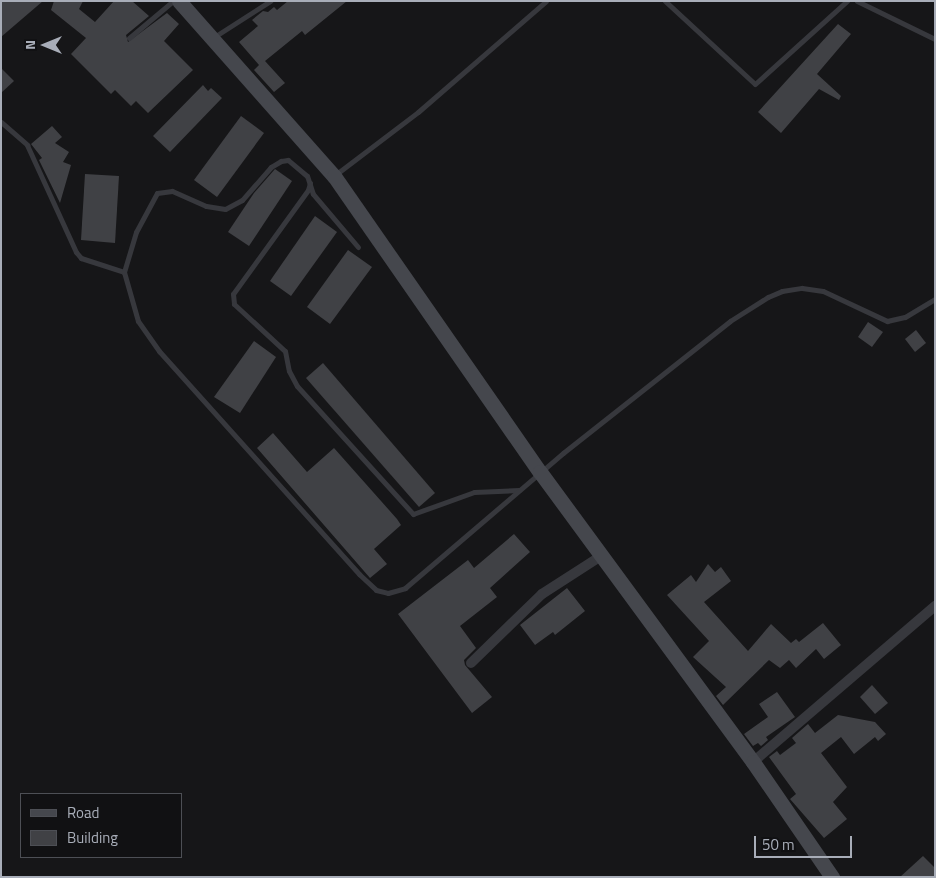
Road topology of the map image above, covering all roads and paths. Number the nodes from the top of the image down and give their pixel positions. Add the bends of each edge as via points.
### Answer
1 (173, 1) edge
2 (179, 1) edge
3 (270, 1) edge
4 (546, 1) edge
5 (665, 1) edge
6 (847, 1) edge
7 (857, 1) edge
8 (214, 37) junction
9 (129, 38) dead end
10 (935, 39) edge
11 (1, 122) edge
12 (334, 176) junction
13 (310, 180) junction
14 (358, 247) dead end
15 (124, 272) junction
16 (935, 299) edge
17 (540, 472) junction
18 (519, 490) junction
19 (601, 556) junction
20 (935, 606) edge
21 (471, 663) dead end
22 (753, 762) junction
23 (832, 877) edge

1 - 9 lane
2 - 8 street
3 - 8 lane
4 - 12 lane via 418,112
5 - 6 lane via 755,84
7 - 10 lane
8 - 12 street
11 - 15 lane via 27,145 76,252 82,258
12 - 17 street
13 - 14 lane via 313,194
13 - 15 lane via 288,160 271,166 242,200 225,209 206,206 172,191 156,193 136,232
13 - 18 lane via 308,190 233,294 234,304 285,351 289,371 297,386 413,514 474,492
15 - 18 lane via 138,321 155,346 376,590 388,593 405,588
16 - 17 lane via 905,317 887,321 823,291 782,291 730,321
17 - 18 lane
17 - 19 street
19 - 21 street via 542,594
19 - 22 street
20 - 22 street
22 - 23 street

